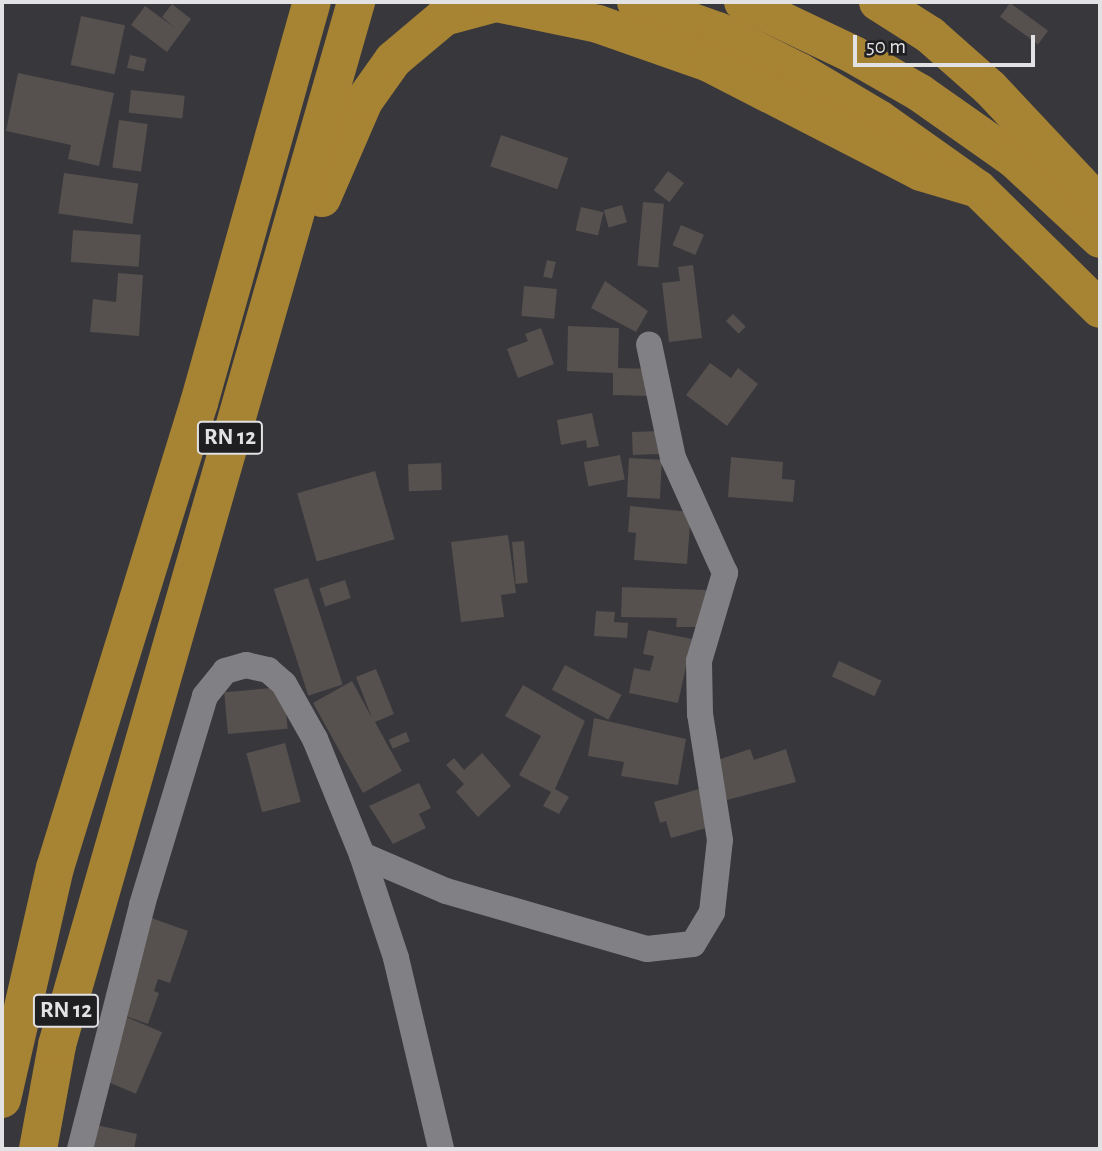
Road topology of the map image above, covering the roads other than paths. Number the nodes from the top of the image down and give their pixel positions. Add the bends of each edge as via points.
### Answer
1 (312, 2) edge
2 (356, 2) edge
3 (636, 2) edge
4 (743, 2) edge
5 (877, 2) edge
6 (978, 189) junction
7 (1100, 205) edge
8 (1100, 239) edge
9 (279, 268) junction
10 (1100, 309) edge
11 (649, 344) dead end
12 (362, 855) junction
13 (2, 1099) edge
14 (38, 1149) edge
15 (80, 1149) edge
16 (441, 1149) edge

1 - 13 highway via 199,403 55,867
2 - 9 highway, RN 12
3 - 6 highway via 718,31 800,72 880,119
4 - 8 highway via 854,55 920,93 1014,159
5 - 7 highway via 930,35 990,88
6 - 9 highway via 921,172 762,87 654,42 541,9 477,5 430,26 377,80 352,124 312,222
6 - 10 highway
9 - 14 highway, RN 12 via 57,1045
11 - 12 street via 673,458 725,573 699,661 700,714 720,840 712,912 693,944 647,949 446,891
12 - 15 street via 315,739 284,684 257,666 235,667 217,677 205,695 142,905
12 - 16 street via 396,958

